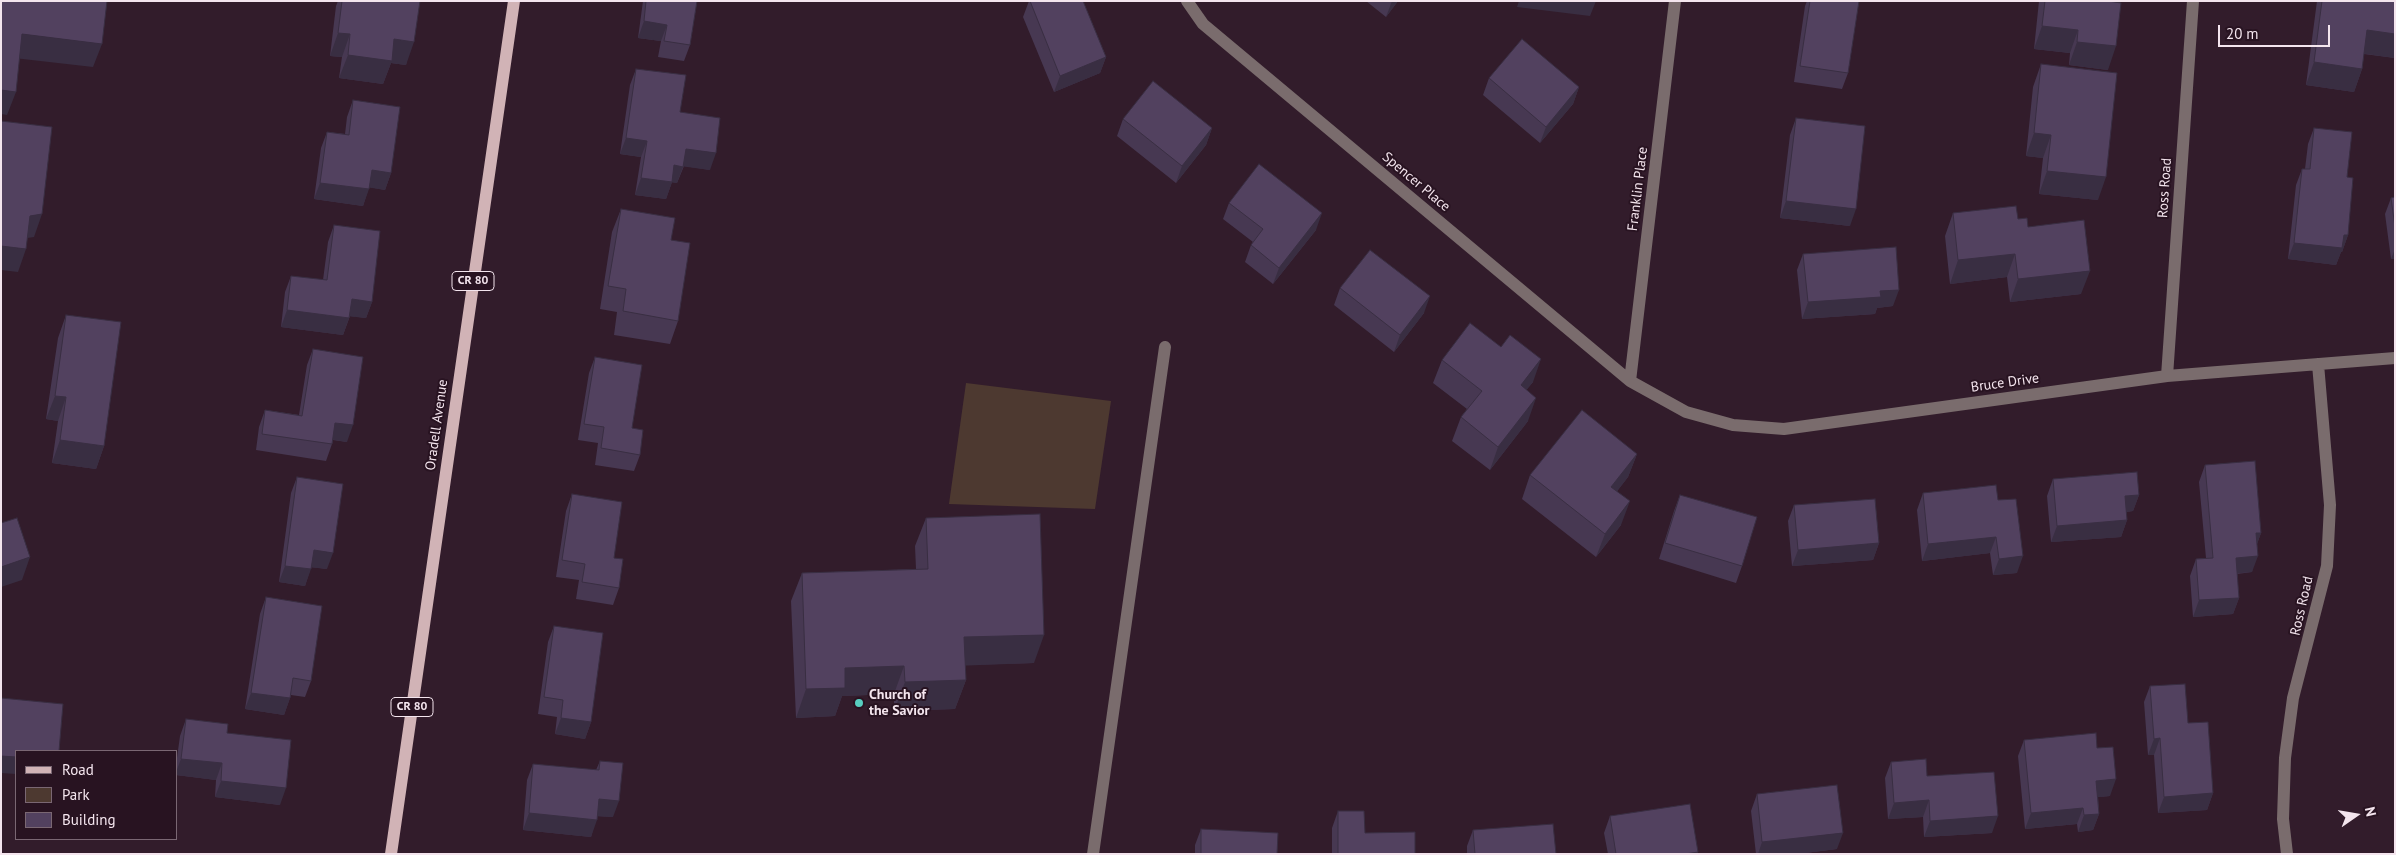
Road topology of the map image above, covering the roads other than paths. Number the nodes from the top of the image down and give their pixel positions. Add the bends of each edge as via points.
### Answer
1 (514, 1) edge
2 (1187, 1) edge
3 (1675, 1) edge
4 (2193, 1) edge
5 (1165, 347) dead end
6 (2395, 358) edge
7 (2318, 364) junction
8 (2167, 376) junction
9 (1630, 381) junction
10 (391, 854) edge
11 (1092, 854) edge
12 (2287, 854) edge

1 - 10 main road, Oradell Avenue / CR 80
2 - 9 street, Spencer Place via 1203,24
3 - 9 street, Franklin Place
4 - 8 street, Ross Road
5 - 11 street
6 - 7 street, Bruce Drive
7 - 8 street, Bruce Drive
7 - 12 street, Ross Road via 2330,505 2327,566 2292,706 2285,758 2283,819
8 - 9 street, Bruce Drive via 1784,429 1733,425 1686,412

